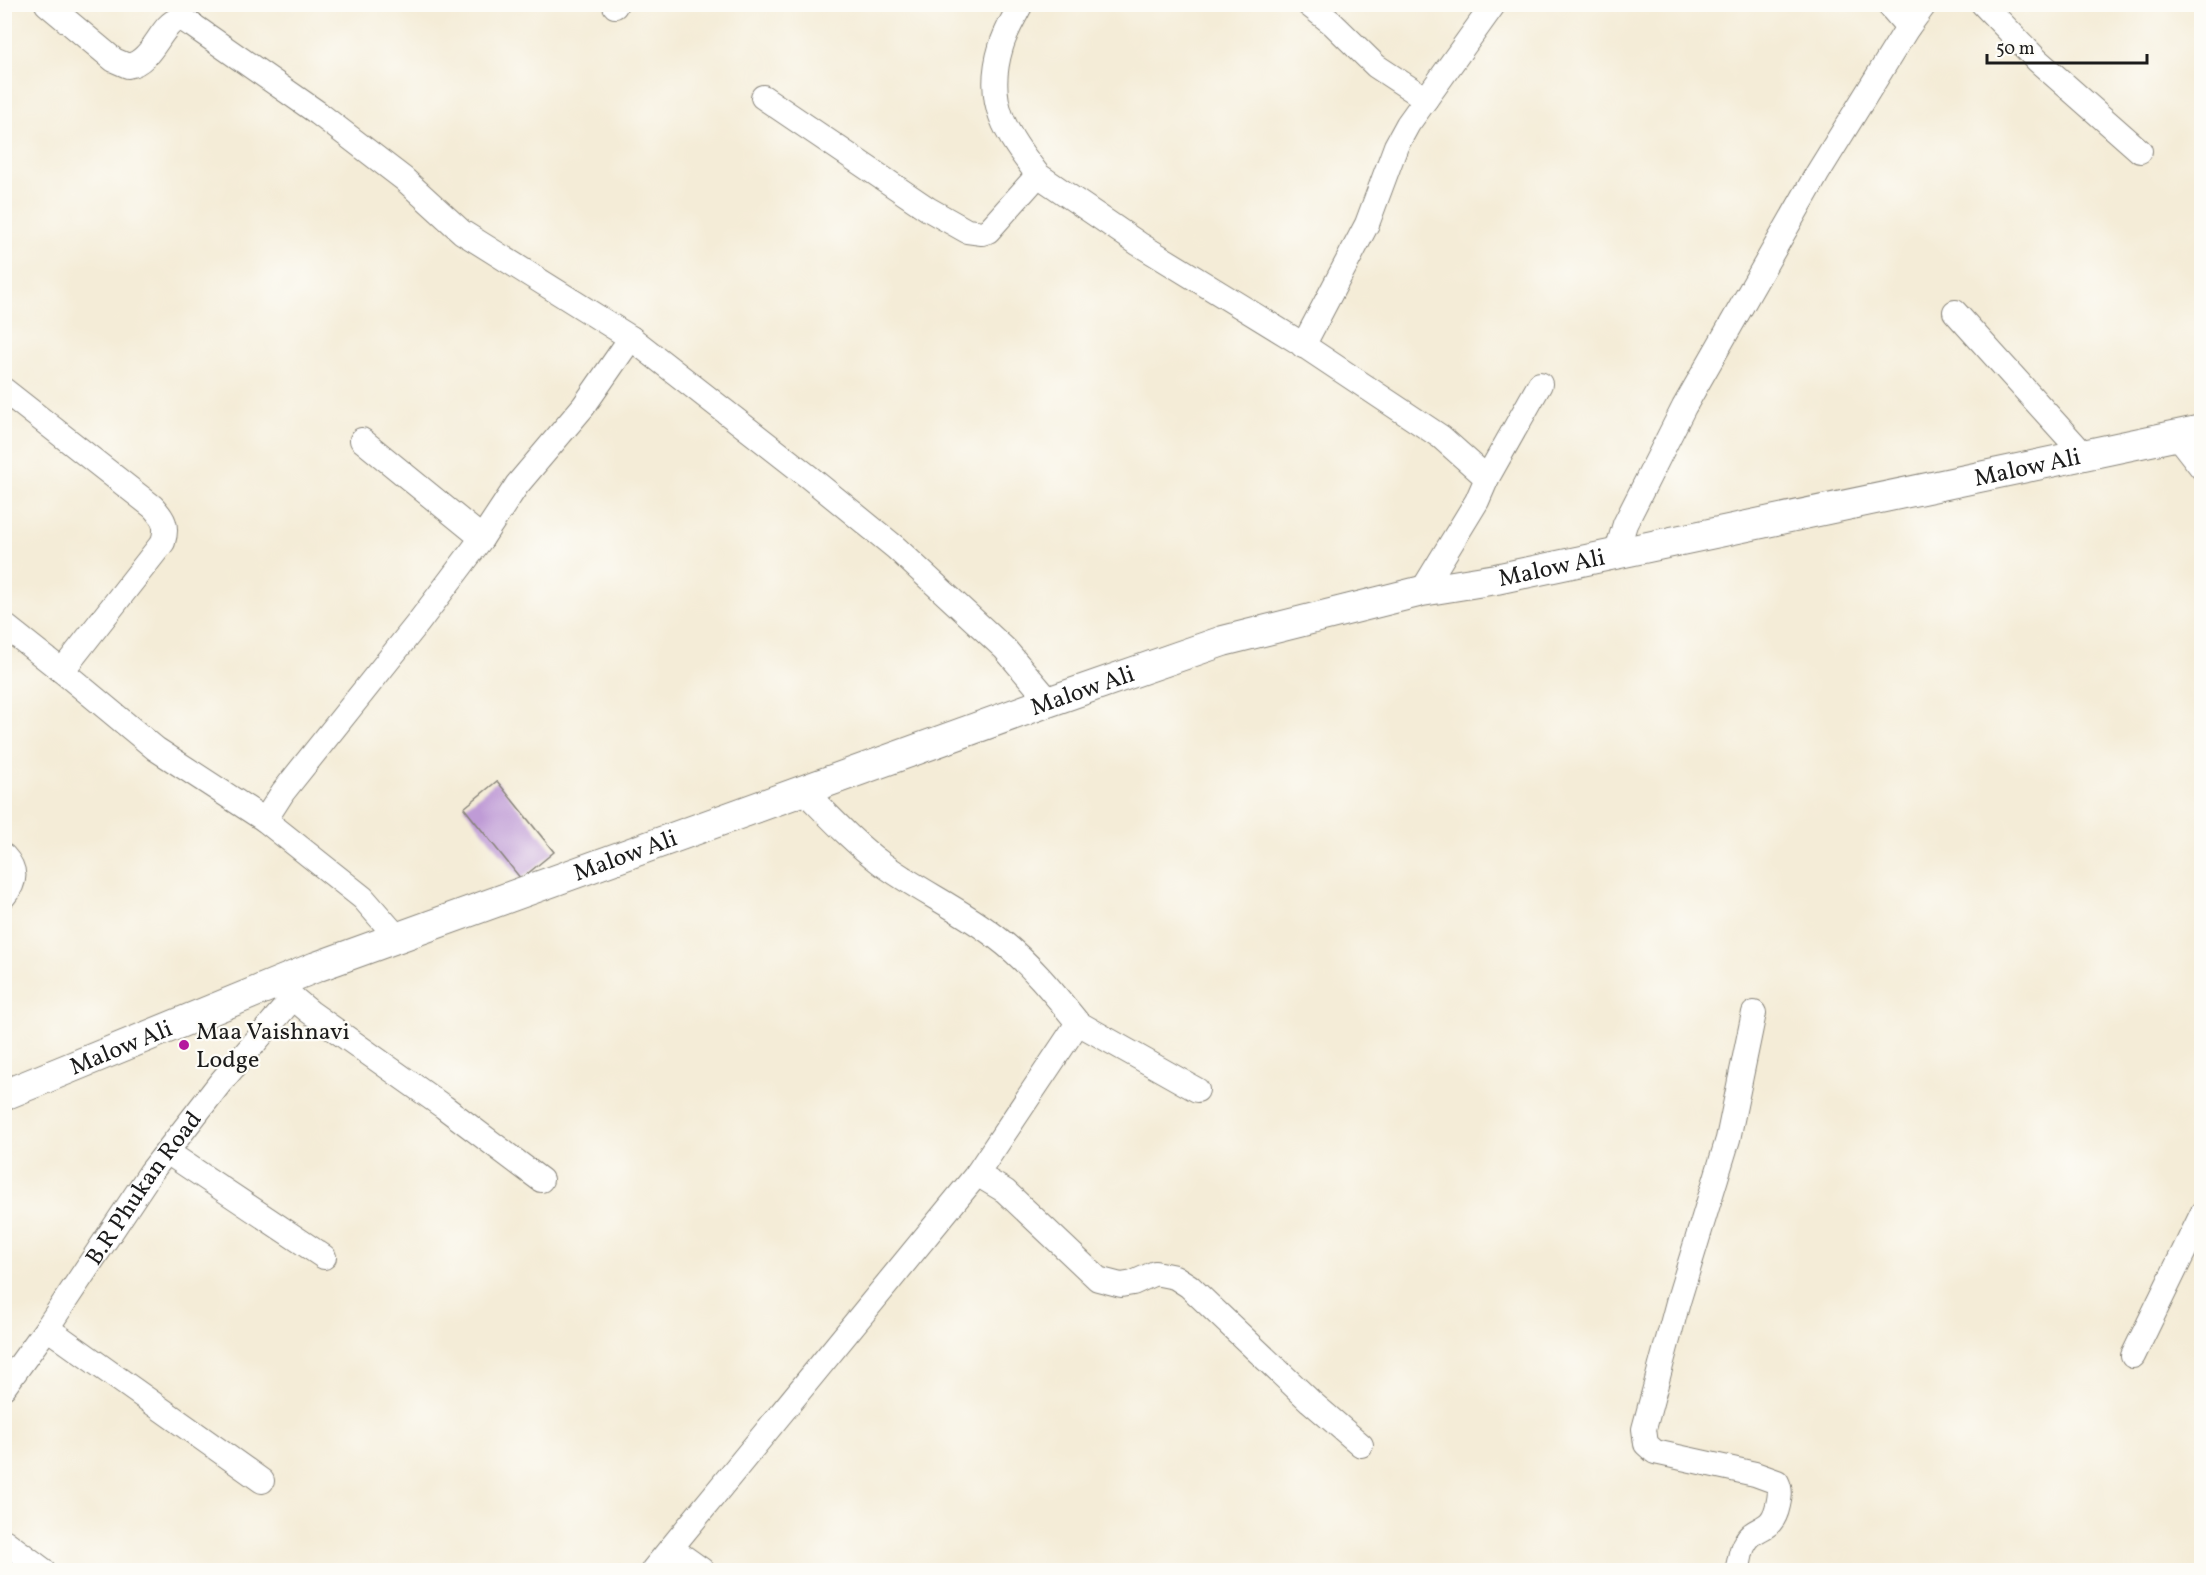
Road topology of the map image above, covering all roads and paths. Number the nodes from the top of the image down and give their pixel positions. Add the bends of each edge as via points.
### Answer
1 (47, 4) edge
2 (1021, 4) edge
3 (1308, 4) edge
4 (1494, 4) edge
5 (1888, 4) edge
6 (1925, 4) edge
7 (1983, 4) edge
8 (1908, 27) junction
9 (763, 97) dead end
10 (1426, 99) junction
11 (2139, 151) dead end
12 (1038, 175) junction
13 (1955, 312) dead end
14 (631, 338) junction
15 (1303, 346) junction
16 (1540, 384) dead end
17 (4, 390) edge
18 (2189, 433) edge
19 (362, 440) dead end
20 (2085, 456) junction
21 (2202, 468) edge
22 (1487, 478) junction
23 (482, 538) junction
24 (1616, 554) junction
25 (1422, 591) junction
26 (4, 625) edge
27 (62, 671) junction
28 (1049, 701) junction
29 (804, 791) junction
30 (265, 820) junction
31 (4, 856) edge
32 (4, 896) edge
33 (397, 937) junction
34 (284, 990) junction
35 (1754, 1013) dead end
36 (1078, 1023) junction
37 (1197, 1090) dead end
38 (4, 1095) edge
39 (167, 1152) junction
40 (977, 1174) junction
41 (541, 1180) dead end
42 (2202, 1214) edge
43 (324, 1257) dead end
44 (47, 1328) junction
45 (2133, 1356) dead end
46 (4, 1387) edge
47 (1361, 1445) dead end
48 (262, 1481) dead end
49 (4, 1541) edge
50 (670, 1548) junction
51 (42, 1570) edge
52 (652, 1570) edge
53 (702, 1570) edge
54 (1737, 1570) edge

1 - 14 street via 114,60 128,66 149,53 173,22 180,20 192,25 336,126 405,179 462,232
2 - 12 street via 1001,46 995,91 1011,140
3 - 10 street via 1376,66
4 - 10 street
5 - 8 street
6 - 8 street
7 - 11 street via 2037,60
8 - 24 street via 1817,174 1684,407 1625,524
9 - 12 street via 928,209 967,231 988,231
10 - 15 street via 1396,146 1367,224
12 - 15 street via 1139,244
13 - 20 street
14 - 23 street via 583,407 517,485
14 - 28 street via 896,548 1005,649
15 - 22 street via 1441,437
16 - 22 street
17 - 27 street via 153,507 166,531 163,542
18 - 20 street, Malow Ali
18 - 21 street
19 - 23 street
20 - 24 street, Malow Ali
22 - 25 street
23 - 30 street
24 - 25 street, Malow Ali
25 - 28 street, Malow Ali via 1223,641
26 - 27 street
27 - 30 street via 156,749
28 - 29 street, Malow Ali
29 - 33 street, Malow Ali
29 - 36 street via 844,832 881,862 997,938 1030,966
30 - 33 street via 363,898
31 - 32 street via 15,874
33 - 34 street, Malow Ali
34 - 38 street, Malow Ali
34 - 39 street, B.R Phukan Road
34 - 41 street
35 - 54 street via 1728,1139 1644,1429 1646,1444 1655,1452 1777,1482 1780,1494 1776,1514 1772,1522 1744,1543
36 - 37 street
36 - 40 street
39 - 43 street
39 - 44 street, B.R Phukan Road
40 - 47 street via 1005,1191 1098,1279 1121,1286 1155,1273 1175,1277 1189,1286
40 - 50 street
42 - 45 street
44 - 46 street, B.R Phukan Road
44 - 48 street
49 - 51 street
50 - 52 street
50 - 53 street

